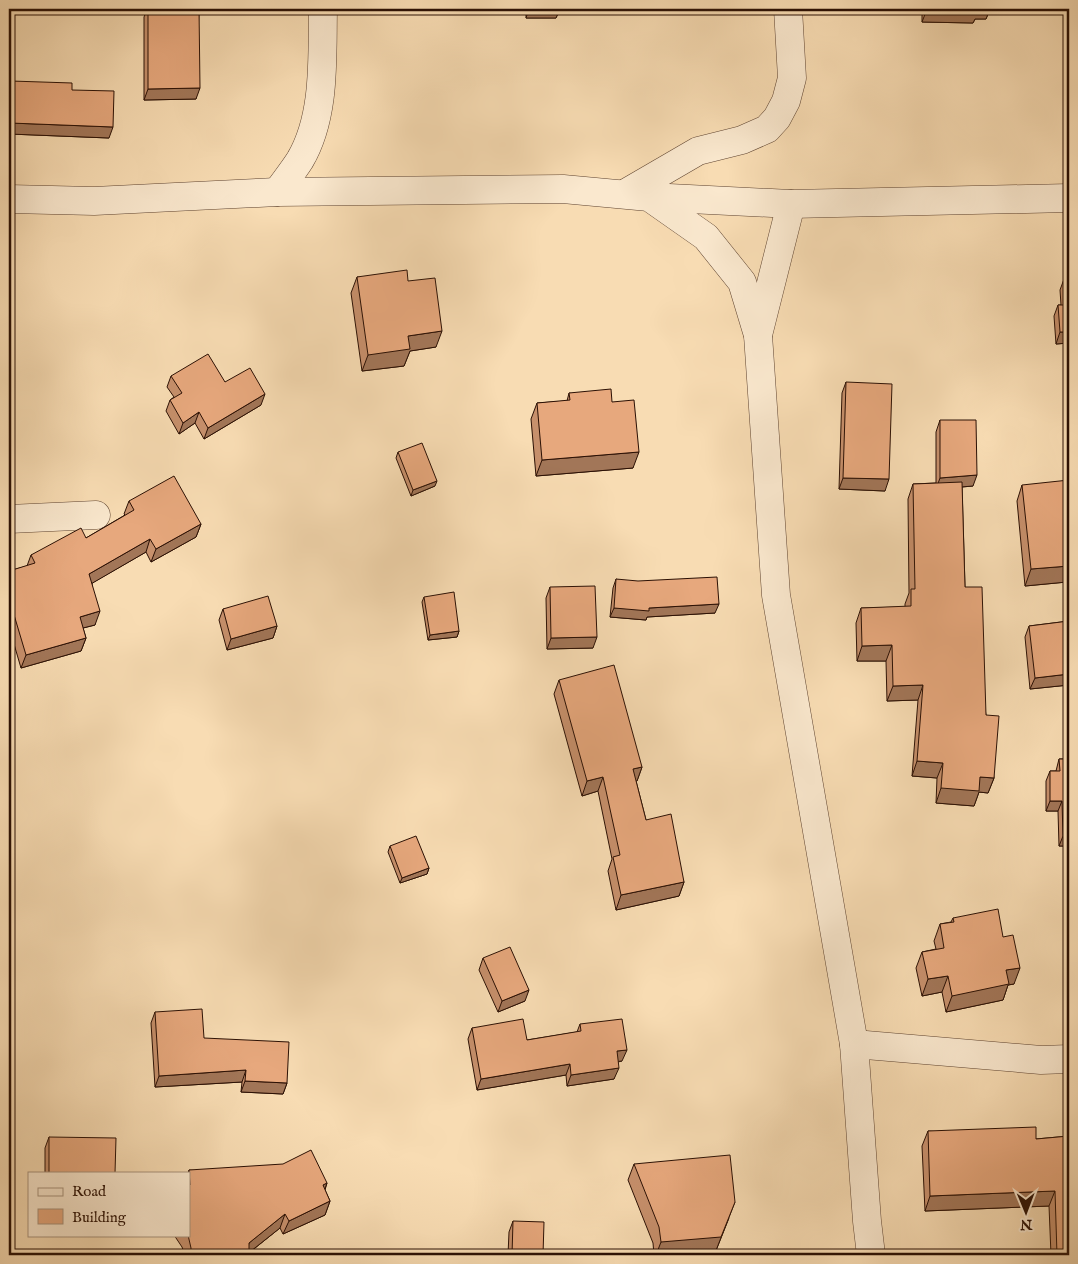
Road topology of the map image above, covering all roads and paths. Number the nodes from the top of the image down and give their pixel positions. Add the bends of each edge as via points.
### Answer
1 (323, 9) edge
2 (788, 9) edge
3 (278, 192) junction
4 (636, 196) junction
5 (1069, 198) edge
6 (9, 199) edge
7 (791, 204) junction
8 (758, 335) junction
9 (96, 515) dead end
10 (9, 519) edge
11 (854, 1044) junction
12 (1069, 1059) edge
13 (871, 1255) edge

1 - 3 street via 322,78 316,122 301,159
2 - 4 street via 792,78 777,118 767,129 742,140 698,151
3 - 4 street via 563,189
3 - 6 street via 94,202
4 - 7 street
4 - 8 street via 706,237 742,282
5 - 7 street
7 - 8 street
8 - 11 street via 776,595
9 - 10 street
11 - 12 street via 1041,1060
11 - 13 street

